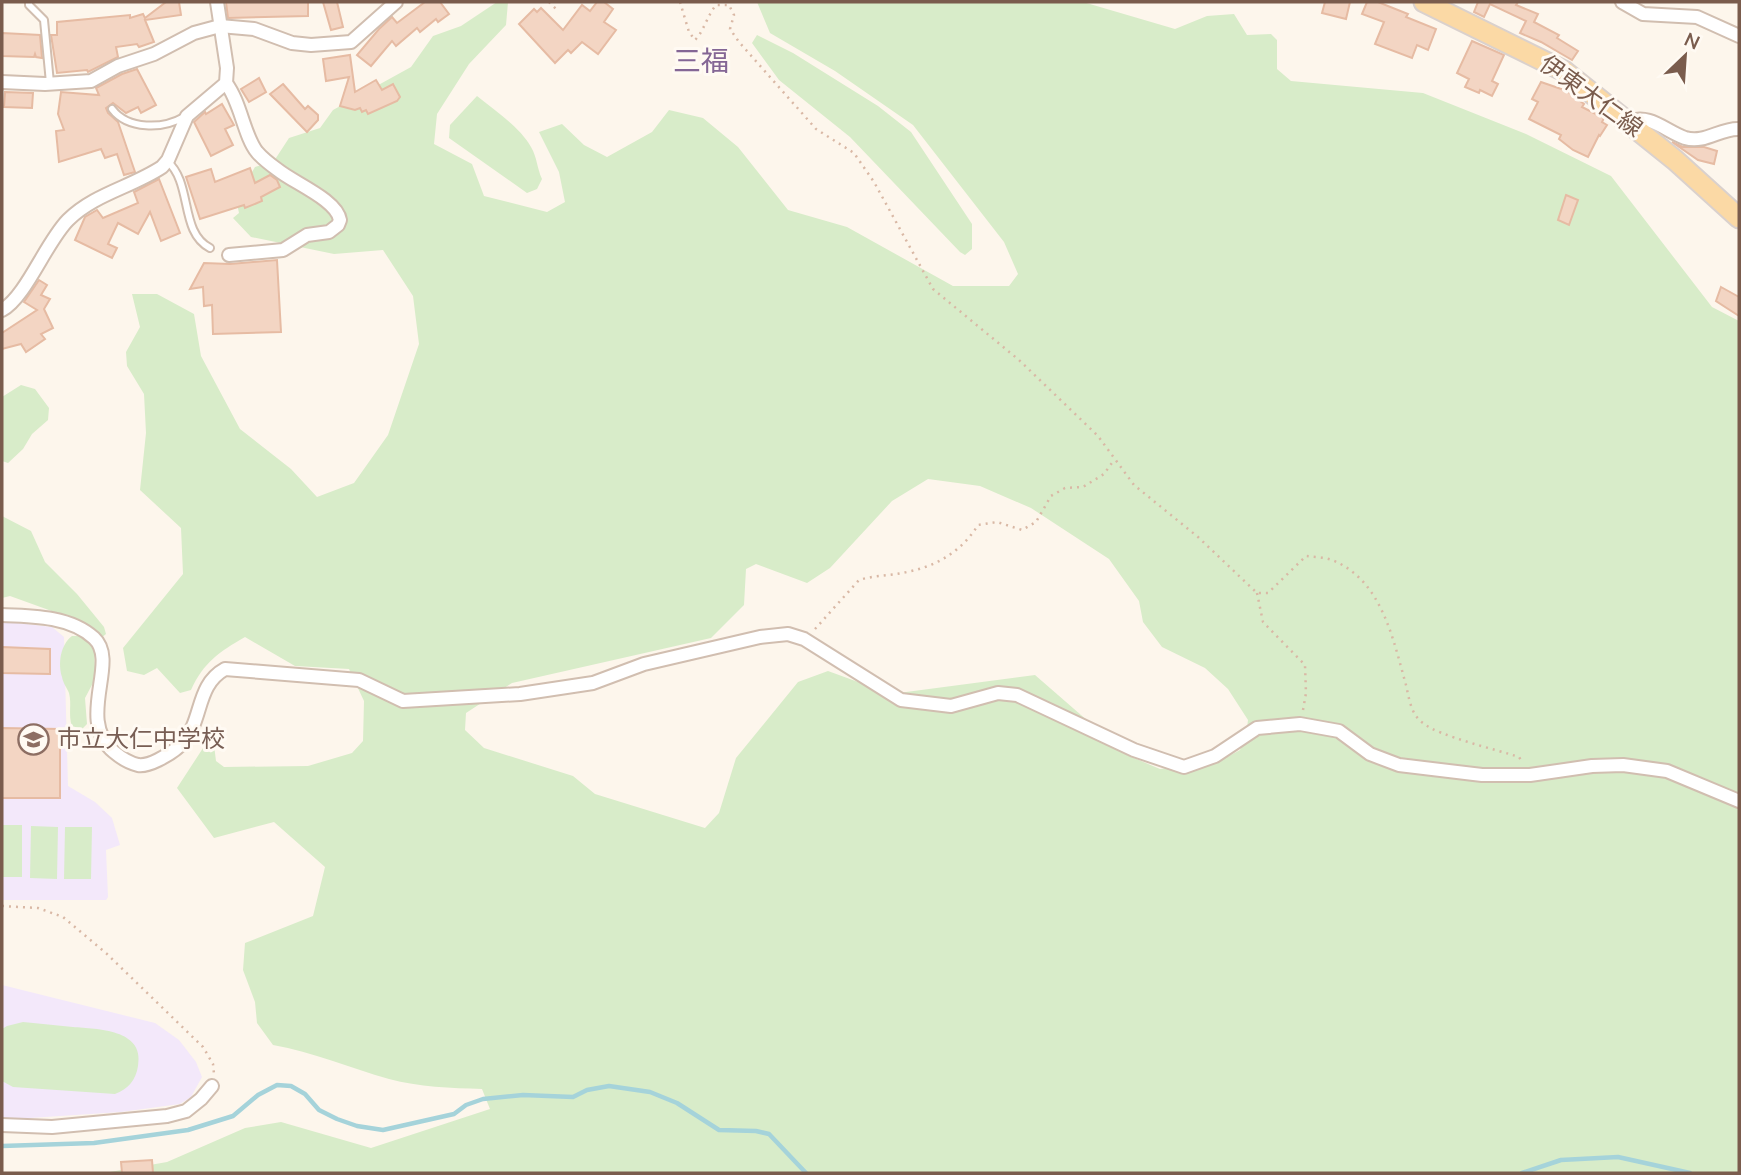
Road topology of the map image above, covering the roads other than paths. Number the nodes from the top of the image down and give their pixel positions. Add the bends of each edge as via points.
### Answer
1 (29, 2) edge
2 (217, 2) edge
3 (396, 2) edge
4 (1424, 2) edge
5 (1622, 2) edge
6 (220, 26) junction
7 (1739, 36) edge
8 (2, 82) edge
9 (50, 83) junction
10 (226, 83) junction
11 (112, 109) dead end
12 (188, 116) junction
13 (1628, 121) junction
14 (1739, 129) edge
15 (167, 161) junction
16 (1739, 218) edge
17 (210, 248) dead end
18 (229, 255) dead end
19 (2, 310) edge
20 (2, 615) edge
21 (1739, 801) edge
22 (212, 1086) road end
23 (2, 1125) edge

1 - 9 lane via 46,27
2 - 6 street
3 - 6 street via 356,39 343,44 292,43 254,29
4 - 13 main road, 伊東大仁線 via 1564,71
5 - 7 street via 1643,14 1697,17
6 - 9 street via 194,33 91,81
6 - 10 street
8 - 9 street
10 - 12 street
10 - 18 street via 257,152 335,208 340,220 330,232 298,238 283,250
11 - 12 lane via 125,121 148,125 164,125
12 - 15 street
13 - 14 street via 1646,119 1686,138
13 - 16 main road, 伊東大仁線
15 - 17 lane via 179,174 196,237
15 - 19 street via 71,217 11,304
20 - 21 street via 61,621 95,639 103,652 99,732 107,746 137,765 169,755 186,740 208,683 225,668 359,680 403,701 520,694 593,682 643,664 788,634 804,639 901,700 951,706 998,693 1017,695 1134,750 1184,767 1215,757 1257,728 1300,724 1339,731 1370,754 1399,765 1482,775 1623,765 1667,771
22 - 23 street via 186,1111 167,1116 52,1127

